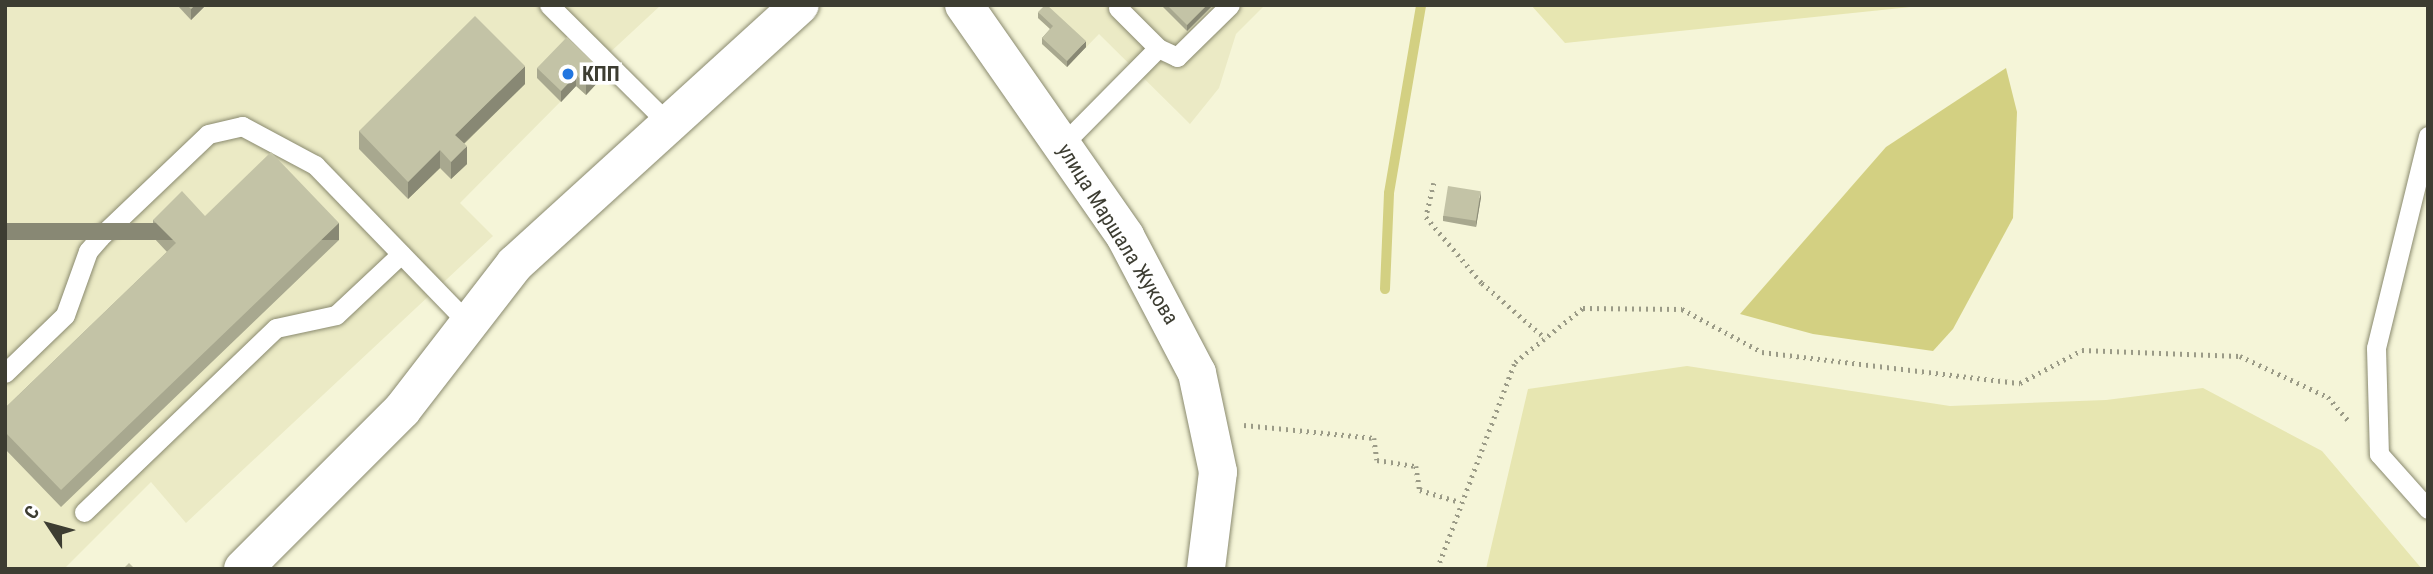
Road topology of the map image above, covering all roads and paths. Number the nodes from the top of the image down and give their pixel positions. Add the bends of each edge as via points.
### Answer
1 (550, 5) edge
2 (800, 5) edge
3 (964, 5) edge
4 (1230, 5) edge
5 (1118, 8) dead end
6 (1158, 48) junction
7 (667, 122) junction
8 (2428, 136) edge
9 (1063, 144) junction
10 (1434, 183) dead end
11 (401, 254) junction
12 (468, 323) junction
13 (1545, 338) junction
14 (5, 373) edge
15 (1212, 421) junction
16 (2379, 454) junction
17 (1460, 502) junction
18 (2428, 509) edge
19 (84, 512) dead end
20 (243, 569) edge
21 (1206, 569) edge
22 (1437, 569) edge

1 - 7 lane
2 - 7 street
3 - 9 street, улица Маршала Жукова
4 - 6 lane via 1177,57
5 - 6 lane
6 - 9 lane
7 - 12 street via 515,264
8 - 16 lane via 2376,348
9 - 15 street, улица Маршала Жукова via 1167,307
10 - 13 path via 1426,217 1482,283
11 - 12 lane
11 - 14 lane via 315,164 277,139 242,126 208,134 88,251 65,315
11 - 19 lane via 336,315 276,328
12 - 20 street via 402,410
13 - 16 path via 1583,308 1682,309 1762,352 2020,383 2082,350 2240,356 2329,397
13 - 17 path via 1514,362
15 - 17 path via 1374,438 1377,460 1416,466 1420,490
15 - 21 street, улица Маршала Жукова via 1218,472
16 - 18 lane
17 - 22 path

